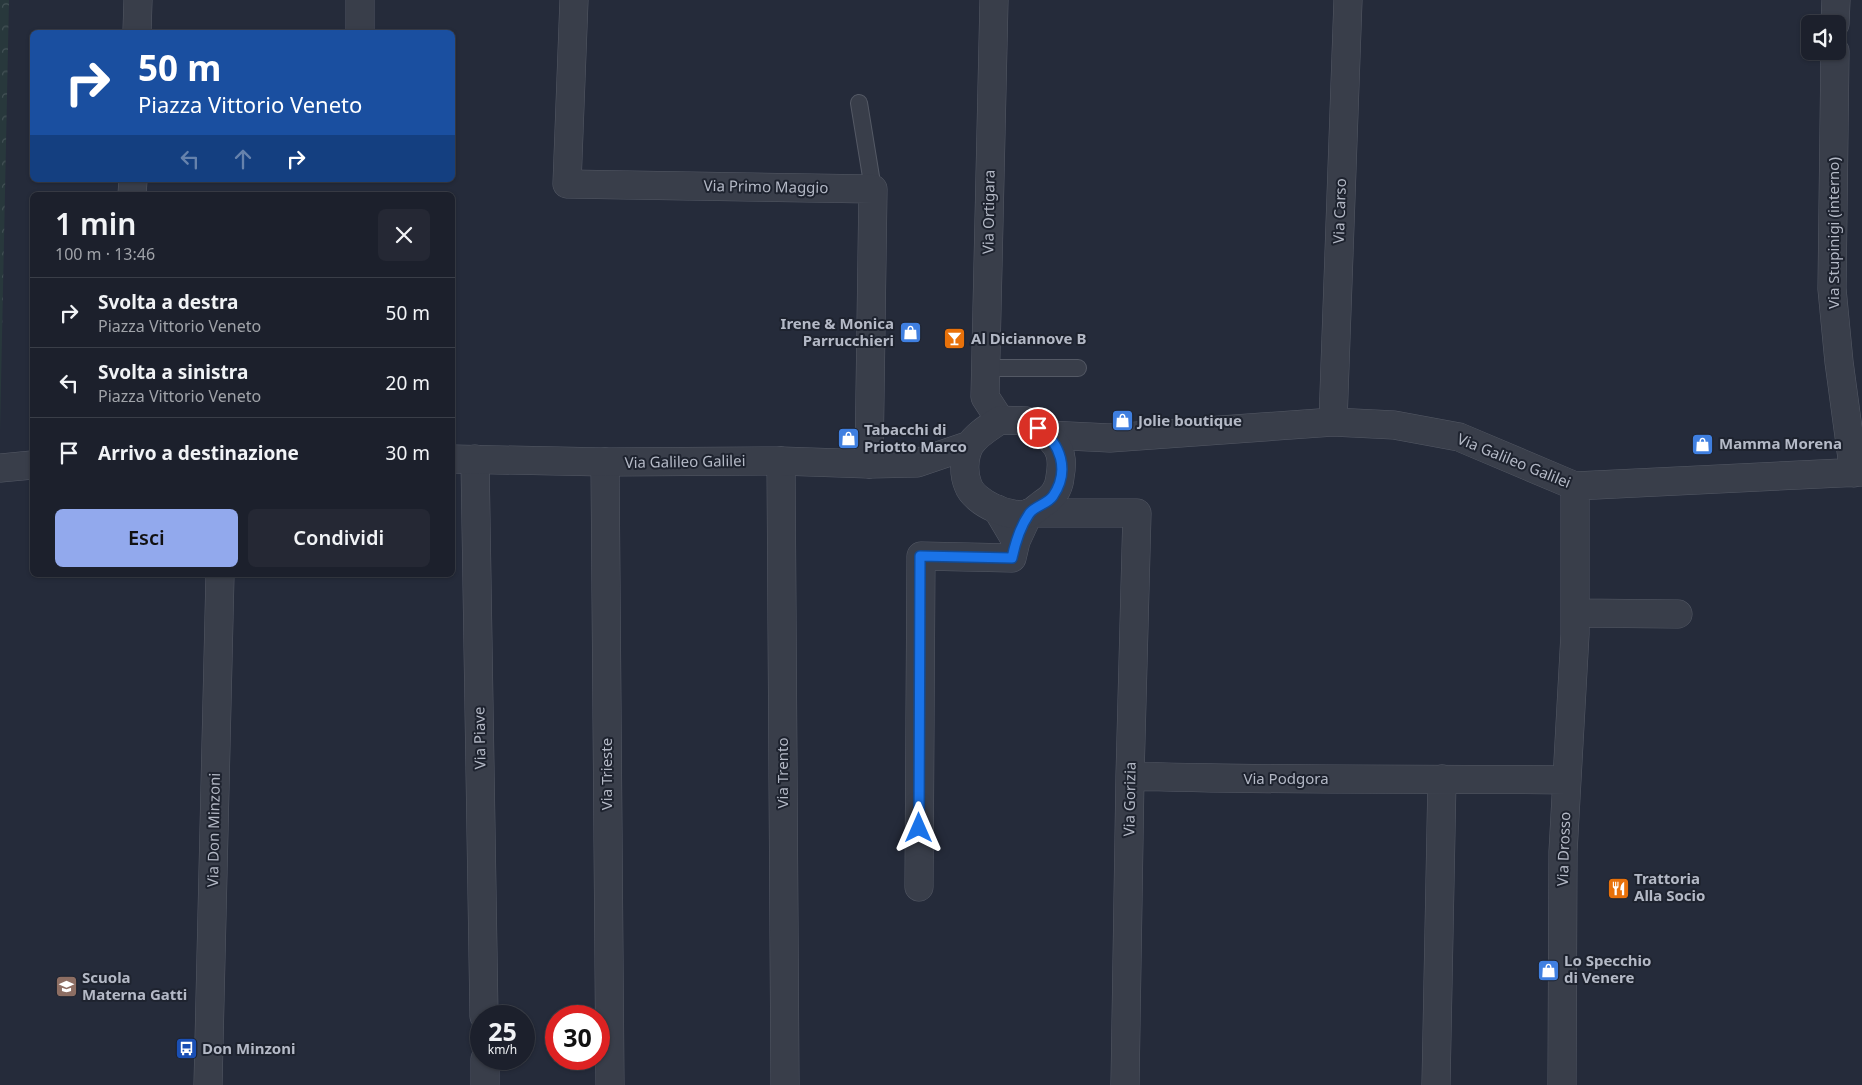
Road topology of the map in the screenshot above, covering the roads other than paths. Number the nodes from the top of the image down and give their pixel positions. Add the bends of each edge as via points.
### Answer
1 (138, 0) edge
2 (360, 0) edge
3 (574, 0) edge
4 (994, 0) edge
5 (1348, 0) edge
6 (1836, 0) edge
7 (1835, 15) edge
8 (137, 30) edge
9 (360, 30) edge
10 (1835, 60) edge
11 (858, 103) dead end
12 (874, 189) junction
13 (986, 368) junction
14 (1078, 368) dead end
15 (1000, 420) junction
16 (1333, 422) junction
17 (1048, 435) junction
18 (970, 445) junction
19 (464, 459) edge
20 (781, 461) junction
21 (605, 462) junction
22 (917, 463) junction
23 (869, 464) junction
24 (30, 465) edge
25 (0, 468) edge
26 (1858, 472) edge
27 (1575, 486) junction
28 (968, 487) junction
29 (997, 510) junction
30 (1029, 514) junction
31 (1016, 541) junction
32 (220, 577) edge
33 (1575, 613) junction
34 (1678, 614) dead end
35 (1130, 776) junction
36 (1442, 778) junction
37 (1567, 780) junction
38 (919, 886) dead end
39 (484, 1005) edge
40 (485, 1070) edge
41 (208, 1085) edge
42 (485, 1085) edge
43 (610, 1085) edge
44 (785, 1085) edge
45 (1125, 1085) edge
46 (1436, 1085) edge
47 (1562, 1085) edge

1 - 8 street
2 - 9 street
3 - 12 street, Via Primo Maggio via 567,184
4 - 13 street, Via Ortigara
5 - 16 street, Via Carso
6 - 7 street
10 - 26 street, Via Stupinigi (interno) via 1832,289 1839,362
11 - 12 lane
12 - 23 street
13 - 14 lane
13 - 15 street, Via Ortigara via 985,397
15 - 17 street via 1028,421
15 - 18 street
16 - 17 street, Via Galileo Galilei via 1110,438
16 - 27 street, Via Galileo Galilei via 1394,425 1459,437
17 - 30 street via 1061,456 1060,482 1052,497
18 - 22 street, Via Galileo Galilei
18 - 28 street via 965,461
19 - 21 street, Via Galileo Galilei
19 - 39 street, Via Piave
20 - 21 street, Via Galileo Galilei
20 - 23 street, Via Galileo Galilei
20 - 44 street, Via Trento
21 - 43 street, Via Trieste
22 - 23 street, Via Galileo Galilei
22 - 28 street, Via Galileo Galilei
24 - 25 street
26 - 27 street, Via Galileo Galilei
27 - 33 street, Via Drosso
28 - 29 street via 984,503
29 - 30 street
29 - 31 street
30 - 31 street
30 - 35 street, Via Gorizia via 1137,513
31 - 38 street via 1012,558 920,556
32 - 41 street, Via Don Minzoni
33 - 34 street
33 - 37 street, Via Drosso
35 - 36 street, Via Podgora via 1231,780
35 - 45 street, Via Gorizia
36 - 37 street, Via Podgora
36 - 46 street
37 - 47 street, Via Drosso via 1563,852
40 - 42 street

